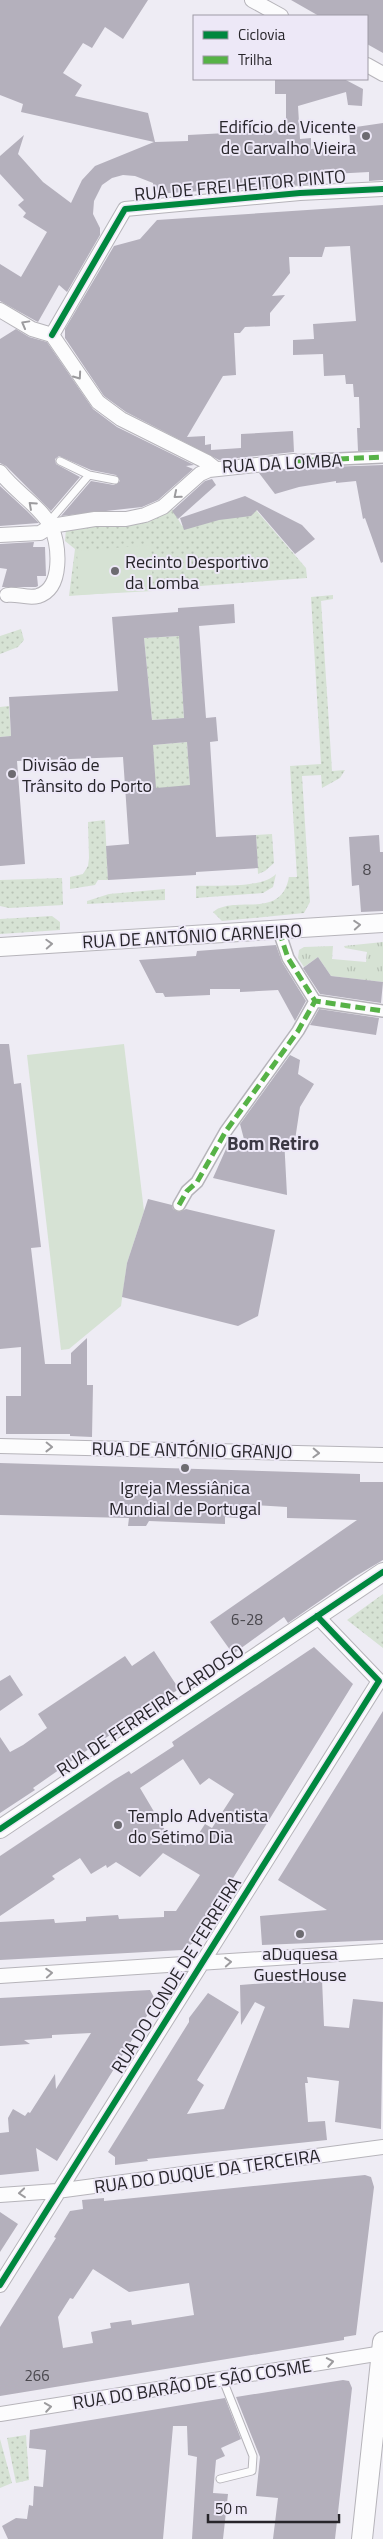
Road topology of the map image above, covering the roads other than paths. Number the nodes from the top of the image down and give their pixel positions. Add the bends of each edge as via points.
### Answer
1 (252, 0) edge
2 (279, 15) edge
3 (368, 66) edge
4 (383, 74) edge
5 (383, 189) edge
6 (0, 310) edge
7 (52, 335) junction
8 (383, 457) edge
9 (60, 461) dead end
10 (294, 461) joint
11 (216, 469) junction
12 (0, 472) edge
13 (88, 476) junction
14 (115, 480) dead end
15 (51, 526) junction
16 (0, 536) edge
17 (7, 595) dead end
18 (383, 923) edge
19 (279, 931) junction
20 (0, 947) edge
21 (315, 1001) junction
22 (383, 1011) edge
23 (179, 1206) dead end
24 (0, 1446) edge
25 (383, 1455) edge
26 (383, 1572) edge
27 (317, 1616) junction
28 (381, 1683) edge
29 (0, 1829) edge
30 (383, 1951) edge
31 (202, 1964) junction
32 (0, 1976) edge
33 (383, 2147) edge
34 (57, 2190) junction
35 (0, 2195) edge
36 (0, 2285) edge
37 (383, 2350) edge
38 (223, 2380) junction
39 (0, 2414) edge
40 (220, 2479) dead end
41 (362, 2539) edge

1 - 2 street
3 - 4 street
5 - 7 street, RUA DE FREI HEITOR PINTO via 300,193 125,210
7 -> 6 street via 32,329
7 -> 11 street, RUA DA LOMBA via 98,402 121,419
8 - 10 street, RUA DA LOMBA
9 - 13 lane
10 - 11 street, RUA DA LOMBA
11 -> 15 street via 200,474 163,506 144,515
15 -> 12 street via 46,517
13 - 14 lane
13 - 15 lane via 53,517
15 - 16 street via 40,532
15 - 17 street via 57,568 50,587 33,597
19 -> 18 street, RUA DE ANTÓNIO CARNEIRO
20 -> 19 street, RUA DE ANTÓNIO CARNEIRO
19 - 21 street via 288,958
21 - 22 street
21 - 23 street
24 -> 25 street, RUA DE ANTÓNIO GRANJO
26 - 27 street, RUA DE FERREIRA CARDOSO
27 - 28 street
27 - 29 street, RUA DE FERREIRA CARDOSO
28 - 31 street, RUA DO CONDE DE FERREIRA
31 -> 30 street
32 -> 31 street
31 - 34 street, RUA DO CONDE DE FERREIRA
33 - 34 street, RUA DO DUQUE DA TERCEIRA
34 -> 35 street, RUA DO DUQUE DA TERCEIRA
34 - 36 street, RUA DO CONDE DE FERREIRA
38 -> 37 street, RUA DO BARÃO DE SÃO COSME
37 - 41 main road
39 -> 38 street, RUA DO BARÃO DE SÃO COSME
38 - 40 lane via 253,2456 252,2471

